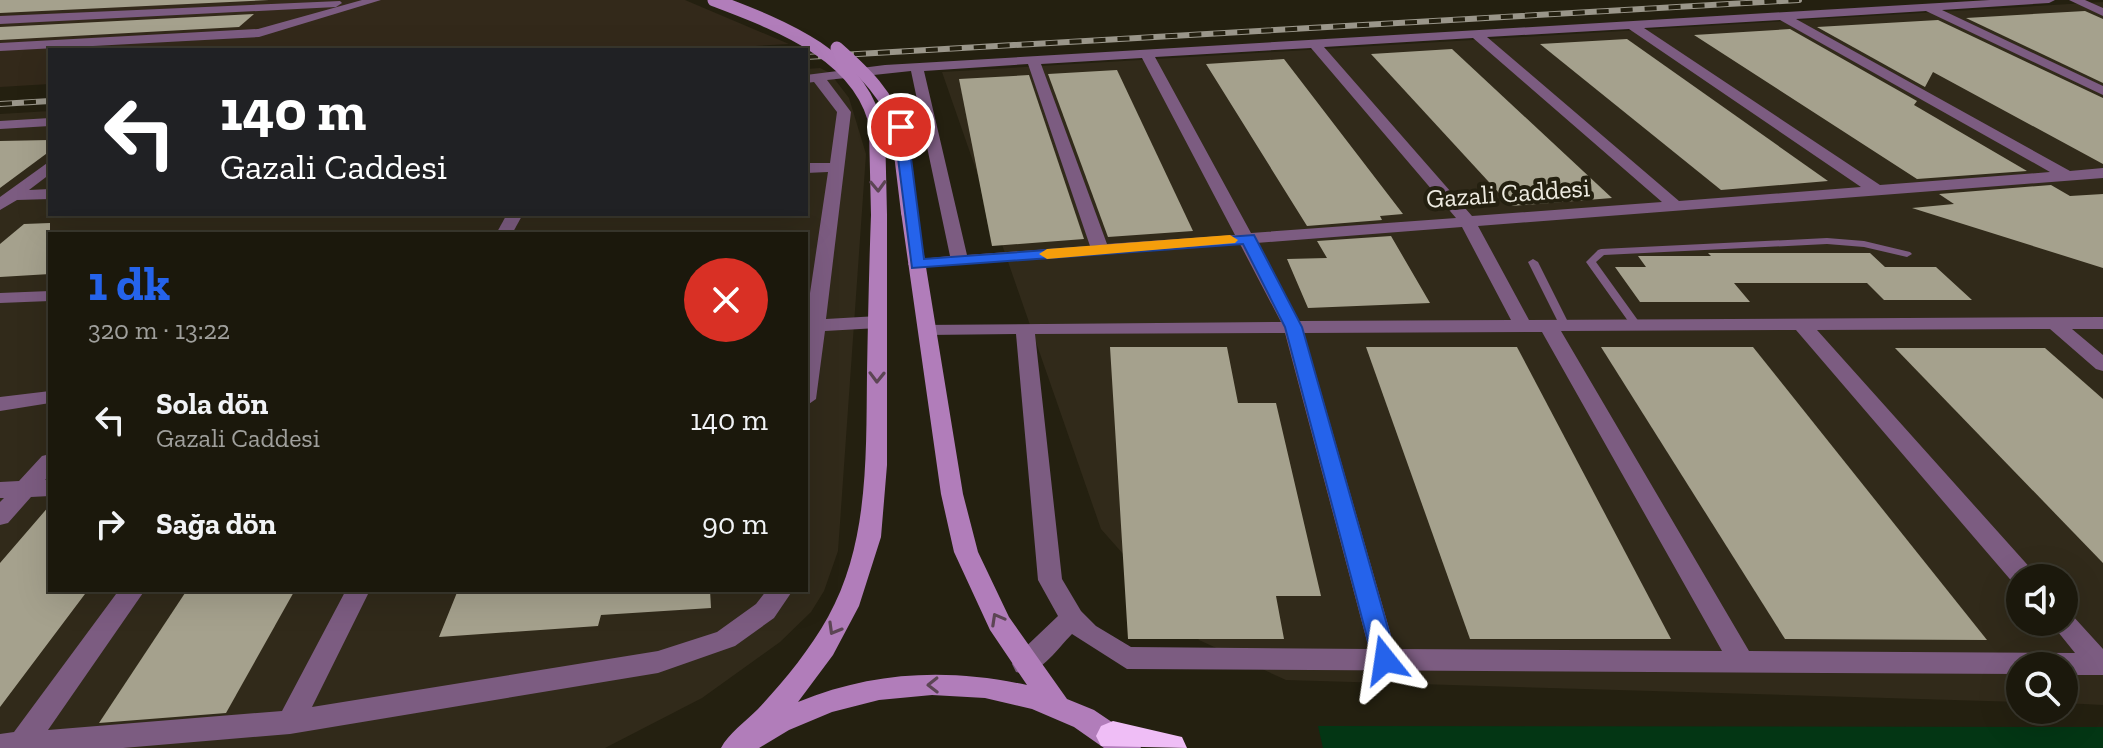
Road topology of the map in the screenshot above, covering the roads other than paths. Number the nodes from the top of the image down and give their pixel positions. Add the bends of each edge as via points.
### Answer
1 (153, 0) edge
2 (374, 0) edge
3 (714, 0) edge
4 (743, 0) edge
5 (2049, 0) edge
6 (2075, 0) edge
7 (1928, 7) junction
8 (2103, 12) edge
9 (137, 13) junction
10 (1783, 16) junction
11 (0, 20) edge
12 (1632, 25) junction
13 (1476, 34) junction
14 (99, 42) junction
15 (1315, 44) junction
16 (0, 47) edge
17 (1146, 53) junction
18 (1033, 60) junction
19 (917, 67) junction
20 (812, 79) edge
21 (2103, 91) edge
22 (48, 122) edge
23 (0, 125) edge
24 (837, 167) junction
25 (48, 168) edge
26 (808, 168) edge
27 (2103, 173) edge
28 (2068, 176) junction
29 (1876, 190) junction
30 (48, 194) edge
31 (6, 200) edge
32 (1676, 206) junction
33 (1468, 222) junction
34 (1248, 239) junction
35 (1100, 250) junction
36 (1907, 254) dead end
37 (960, 261) junction
38 (1533, 262) dead end
39 (917, 264) junction
40 (815, 267) edge
41 (48, 296) edge
42 (0, 298) edge
43 (878, 322) junction
44 (2054, 323) junction
45 (2103, 323) edge
46 (811, 325) edge
47 (1802, 325) junction
48 (1523, 326) junction
49 (1557, 326) junction
50 (1637, 326) junction
51 (1293, 327) junction
52 (927, 329) junction
53 (1025, 329) junction
54 (2103, 365) edge
55 (808, 369) edge
56 (48, 397) edge
57 (0, 404) edge
58 (48, 463) edge
59 (48, 488) edge
60 (26, 489) junction
61 (0, 490) edge
62 (0, 517) edge
63 (2012, 564) edge
64 (131, 592) edge
65 (357, 592) edge
66 (779, 592) edge
67 (1072, 618) junction
68 (2076, 636) edge
69 (1385, 660) junction
70 (1742, 663) junction
71 (1025, 664) junction
72 (2102, 664) edge
73 (1057, 706) junction
74 (290, 722) junction
75 (1120, 742) edge
76 (742, 743) edge
77 (11, 745) edge
78 (1170, 748) edge

1 - 9 street
2 - 9 street
2 - 14 street via 259,33
3 -> 43 street, bridge via 808,43 857,85 875,119
4 - 39 street, bridge via 822,38 886,96 904,142
5 - 7 street
6 - 8 street
7 - 10 street
7 - 21 street
9 - 11 street
9 - 14 street
10 - 12 street
10 - 28 street
12 - 13 street
12 - 29 street
13 - 15 street
13 - 32 street
14 - 16 street
15 - 17 street
15 - 33 street
17 - 18 street
17 - 34 street
18 - 19 street
18 - 35 street
19 - 20 street
19 - 37 street
20 - 24 street via 844,112
22 - 23 street
24 - 26 street
24 - 40 street
25 - 31 street
27 - 28 street, Gazali Caddesi
28 - 29 street, Gazali Caddesi
29 - 32 street, Gazali Caddesi
30 - 31 street
32 - 33 street, Gazali Caddesi
33 - 34 street, Gazali Caddesi
33 - 48 street
34 - 35 street, Gazali Caddesi
34 - 51 street
35 - 37 street, Gazali Caddesi
36 - 50 lane via 1827,241 1601,252 1591,262
37 - 39 street, Gazali Caddesi
38 - 49 lane
39 - 52 street
40 - 46 street
41 - 42 street
43 - 46 street
43 -> 76 street via 876,494 865,559 825,645 787,697
44 - 45 street
44 - 47 street
44 - 54 street
46 - 55 street
47 - 50 street
47 - 63 street
48 - 49 street
48 - 51 street
49 - 50 street
49 - 70 street
51 - 53 street
51 - 69 street
52 - 53 street
71 -> 52 street via 966,552
53 - 67 street via 1046,561 1059,600
56 - 57 street
58 - 60 street
59 - 60 street
60 - 61 street
60 - 62 street
64 - 77 street
65 - 74 street
66 - 74 street via 747,626 681,657
67 - 69 street via 1127,658
67 - 71 street
68 - 72 street
69 - 70 street
70 - 72 street
71 - 73 street
73 - 75 street
73 -> 76 street via 998,688 936,683 872,690 809,708
74 - 77 street
75 - 78 highway

